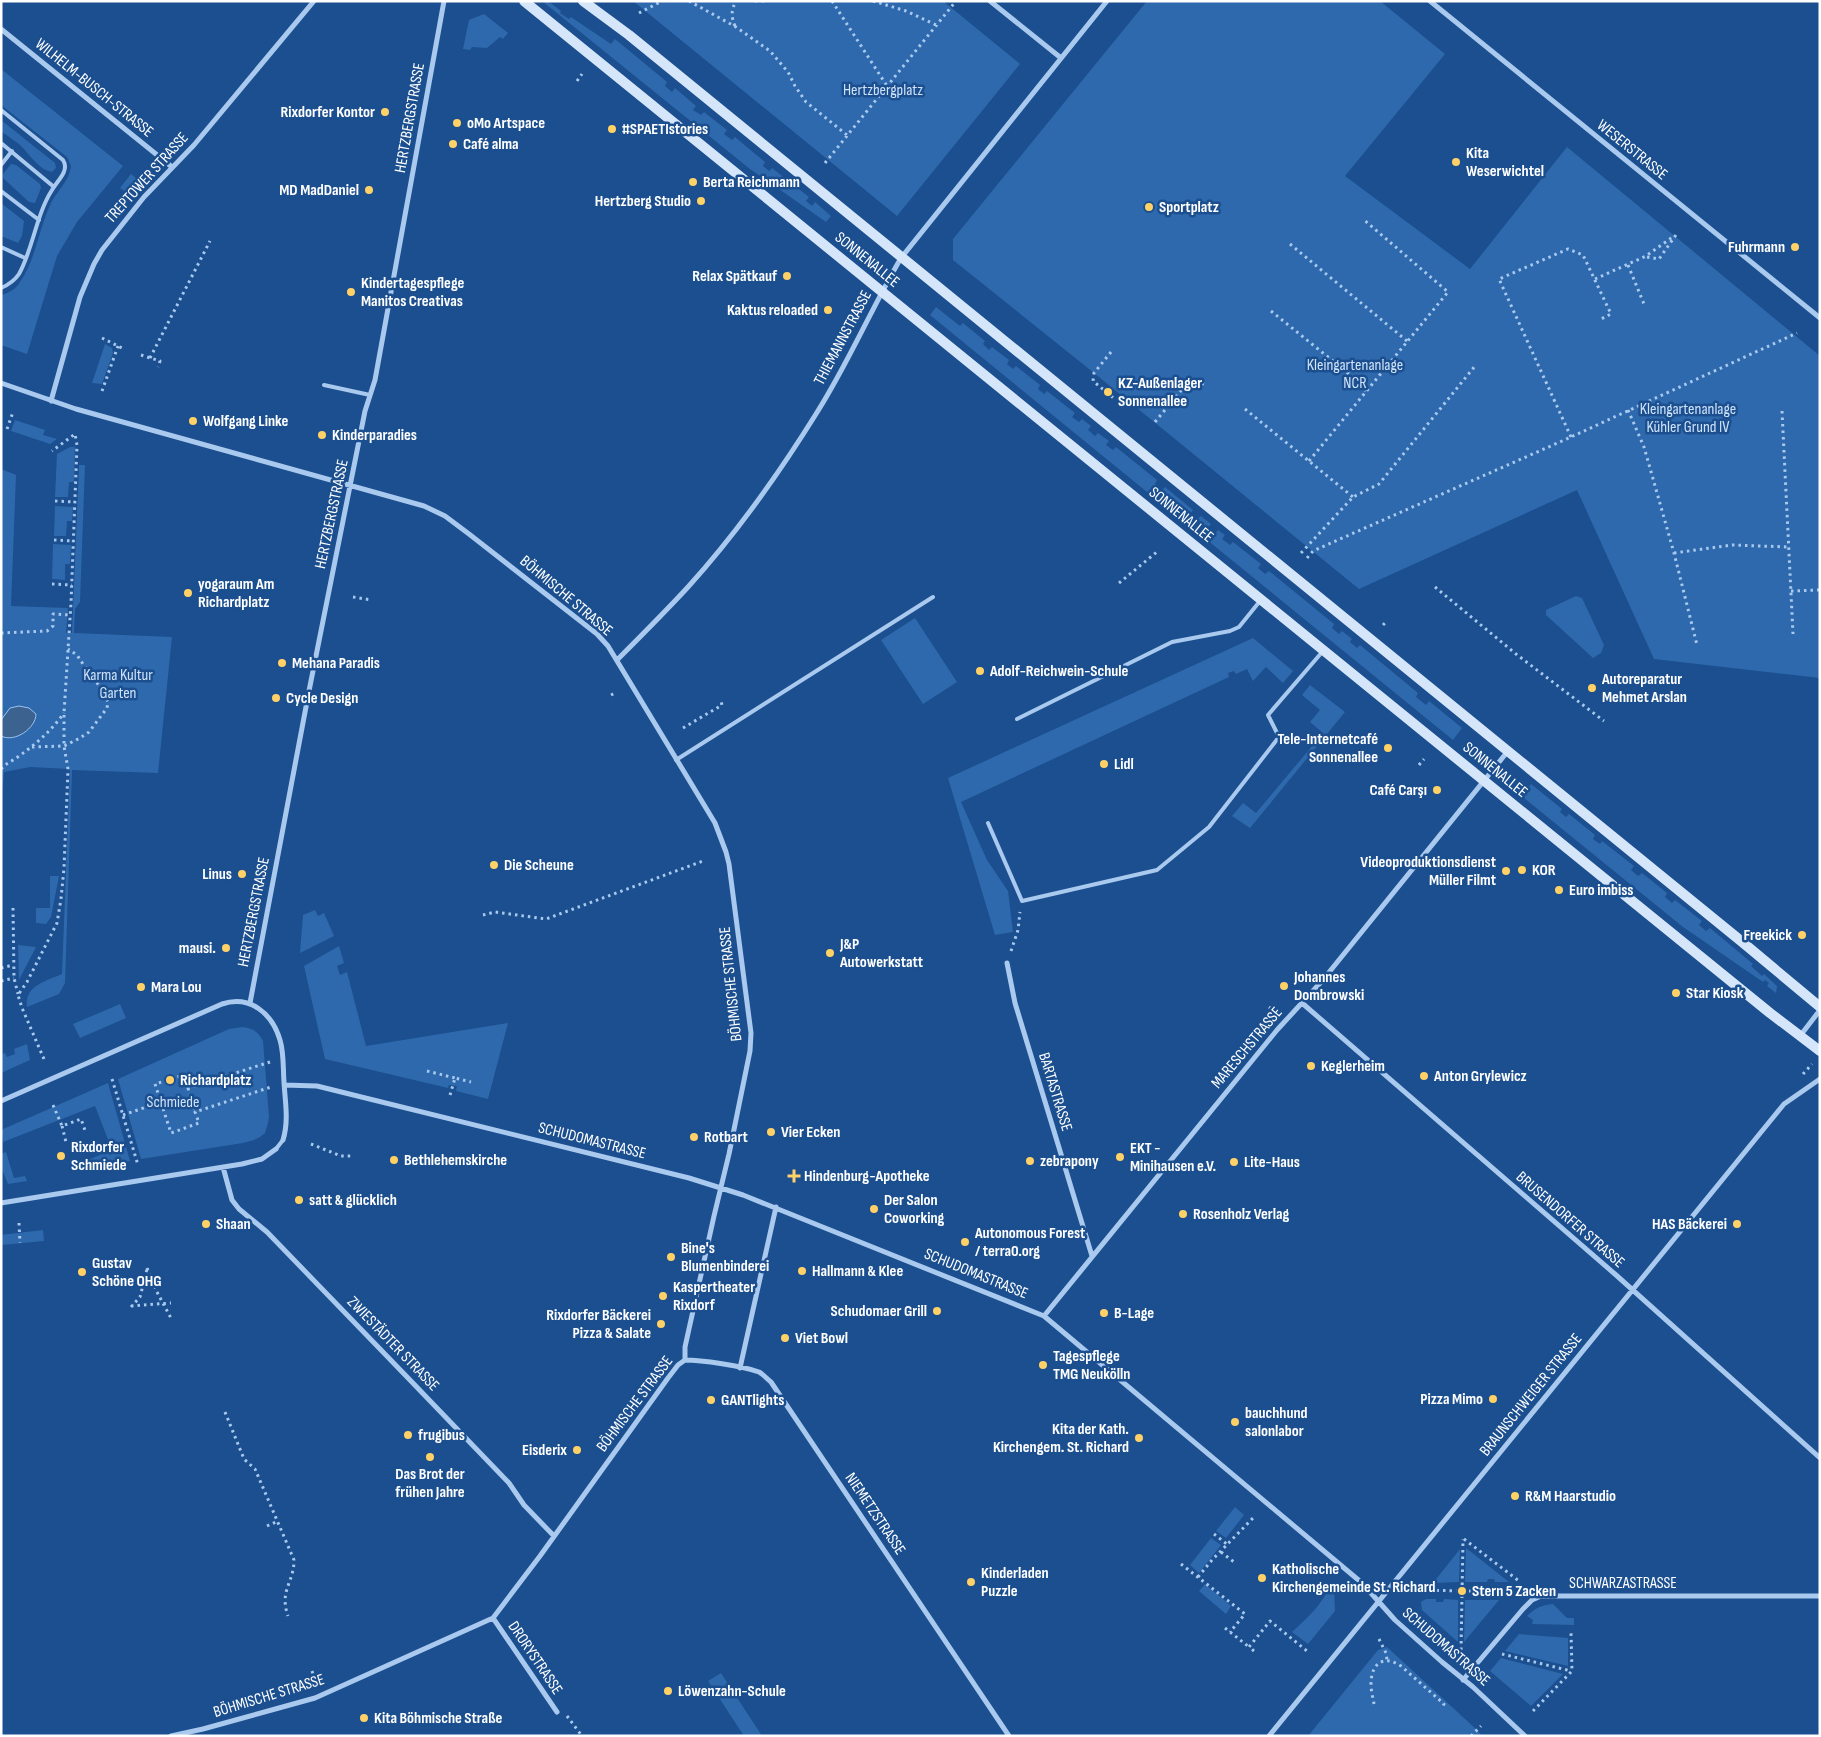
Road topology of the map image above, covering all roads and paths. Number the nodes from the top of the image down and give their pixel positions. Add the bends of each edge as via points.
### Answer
1 (314, 1) edge
2 (444, 1) edge
3 (524, 1) edge
4 (583, 1) edge
5 (662, 1) edge
6 (689, 1) edge
7 (736, 1) edge
8 (754, 1) edge
9 (768, 1) edge
10 (832, 1) edge
11 (873, 1) edge
12 (956, 1) edge
13 (990, 1) edge
14 (1107, 1) edge
15 (1430, 1) edge
16 (639, 14) dead end
17 (936, 25) junction
18 (736, 27) junction
19 (1, 29) edge
20 (1061, 58) junction
21 (582, 74) dead end
22 (577, 81) dead end
23 (887, 86) junction
24 (1, 110) edge
25 (847, 135) junction
26 (2, 145) edge
27 (12, 152) junction
28 (825, 163) dead end
29 (1, 165) edge
30 (172, 167) junction
31 (54, 187) junction
32 (1, 191) edge
33 (1363, 219) dead end
34 (39, 220) junction
35 (1678, 232) dead end
36 (1674, 236) junction
37 (210, 241) dead end
38 (1290, 244) dead end
39 (1, 247) edge
40 (1646, 256) junction
41 (25, 258) junction
42 (901, 258) junction
43 (1628, 264) junction
44 (1595, 279) junction
45 (1, 288) edge
46 (882, 291) junction
47 (1644, 304) dead end
48 (1271, 311) dead end
49 (1820, 318) edge
50 (1601, 319) dead end
51 (1797, 333) dead end
52 (102, 338) dead end
53 (1407, 341) junction
54 (1111, 352) dead end
55 (141, 355) dead end
56 (150, 358) junction
57 (1475, 366) dead end
58 (158, 367) dead end
59 (1, 383) edge
60 (1204, 384) dead end
61 (324, 386) dead end
62 (102, 391) dead end
63 (1366, 391) junction
64 (370, 395) junction
65 (51, 400) junction
66 (1116, 400) dead end
67 (1245, 409) dead end
68 (1628, 410) junction
69 (1782, 411) dead end
70 (13, 412) dead end
71 (1155, 422) dead end
72 (7, 429) dead end
73 (1571, 437) junction
74 (52, 451) dead end
75 (1309, 461) junction
76 (351, 487) junction
77 (1353, 497) junction
78 (55, 501) dead end
79 (75, 502) junction
80 (54, 540) dead end
81 (74, 541) junction
82 (1789, 547) junction
83 (1158, 551) dead end
84 (1301, 553) dead end
85 (1674, 553) junction
86 (1307, 558) dead end
87 (1119, 583) dead end
88 (52, 584) dead end
89 (72, 585) junction
90 (1435, 587) dead end
91 (1820, 590) edge
92 (1791, 591) junction
93 (352, 597) dead end
94 (933, 597) dead end
95 (372, 600) dead end
96 (1261, 600) junction
97 (70, 615) junction
98 (1, 633) edge
99 (1792, 634) dead end
100 (1697, 645) dead end
101 (68, 648) junction
102 (1324, 650) junction
103 (617, 660) junction
104 (720, 702) dead end
105 (64, 714) junction
106 (1017, 719) dead end
107 (1604, 721) dead end
108 (683, 728) dead end
109 (64, 746) junction
110 (32, 747) junction
111 (1508, 751) junction
112 (1424, 759) dead end
113 (676, 760) junction
114 (1419, 765) dead end
115 (1, 769) edge
116 (1484, 781) junction
117 (988, 823) dead end
118 (703, 861) dead end
119 (1022, 901) junction
120 (12, 908) dead end
121 (483, 915) dead end
122 (1007, 963) joint
123 (13, 965) junction
124 (1, 968) edge
125 (14, 978) junction
126 (1, 981) edge
127 (18, 995) junction
128 (1302, 1003) junction
129 (250, 1004) junction
130 (1269, 1007) dead end
131 (1820, 1009) edge
132 (1275, 1012) dead end
133 (1800, 1036) junction
134 (1820, 1051) edge
135 (44, 1059) dead end
136 (270, 1062) dead end
137 (427, 1071) dead end
138 (455, 1078) junction
139 (112, 1079) dead end
140 (1820, 1079) edge
141 (471, 1082) dead end
142 (284, 1085) junction
143 (271, 1087) dead end
144 (188, 1088) junction
145 (450, 1095) dead end
146 (192, 1100) junction
147 (1, 1101) edge
148 (161, 1102) junction
149 (180, 1104) dead end
150 (53, 1105) dead end
151 (196, 1112) junction
152 (123, 1114) junction
153 (62, 1126) junction
154 (86, 1133) dead end
155 (283, 1140) joint
156 (66, 1142) dead end
157 (311, 1144) dead end
158 (276, 1149) joint
159 (352, 1156) dead end
160 (138, 1165) dead end
161 (223, 1168) junction
162 (720, 1188) junction
163 (1, 1203) edge
164 (776, 1207) junction
165 (19, 1223) dead end
166 (20, 1243) dead end
167 (1092, 1256) junction
168 (1632, 1290) junction
169 (171, 1303) dead end
170 (165, 1304) junction
171 (1044, 1316) junction
172 (172, 1320) dead end
173 (685, 1360) junction
174 (740, 1368) junction
175 (225, 1412) dead end
176 (1820, 1458) edge
177 (1254, 1517) dead end
178 (278, 1521) junction
179 (267, 1526) dead end
180 (1214, 1534) dead end
181 (554, 1536) junction
182 (1228, 1545) junction
183 (1221, 1552) junction
184 (1234, 1562) dead end
185 (1181, 1564) dead end
186 (1198, 1577) junction
187 (1519, 1581) dead end
188 (1417, 1590) dead end
189 (1462, 1591) junction
190 (1511, 1592) dead end
191 (1820, 1596) edge
192 (1379, 1602) junction
193 (288, 1616) dead end
194 (493, 1618) junction
195 (1225, 1628) dead end
196 (1230, 1632) junction
197 (1571, 1632) dead end
198 (1379, 1639) dead end
199 (1249, 1647) junction
200 (1307, 1650) dead end
201 (1461, 1650) dead end
202 (1254, 1651) dead end
203 (1500, 1654) dead end
204 (1387, 1660) junction
205 (312, 1671) dead end
206 (1572, 1671) junction
207 (314, 1677) dead end
208 (1463, 1680) junction
209 (1374, 1704) dead end
210 (1441, 1709) dead end
211 (1534, 1711) dead end
212 (556, 1712) joint
213 (1481, 1726) dead end
214 (172, 1736) edge
215 (582, 1736) edge
216 (1009, 1736) edge
217 (1270, 1736) edge
218 (1471, 1736) edge
219 (1526, 1736) edge

1 - 30 street, TREPTOWER STRASSE
2 - 64 street, HERTZBERGSTRASSE
3 - 46 main road, SONNENALLEE
4 - 42 main road, SONNENALLEE
5 - 16 path
6 - 18 path
7 - 18 path via 731,17
8 - 9 path
10 - 23 path
11 - 17 path
12 - 17 path
13 - 20 street
14 - 20 street, THIEMANNSTRASSE
15 - 49 street, WESERSTRASSE
17 - 23 path
18 - 25 path via 770,51 788,72 806,102
19 - 30 street, WILHELM-BUSCH-STRASSE
20 - 42 street, THIEMANNSTRASSE
21 - 22 path
23 - 25 path
24 - 31 lane via 63,160 64,171
25 - 28 path
26 - 27 lane
27 - 29 lane
27 - 31 lane
30 - 65 street, TREPTOWER STRASSE via 113,234 94,264 80,297
31 - 34 lane
32 - 34 lane
33 - 53 path via 1448,292
34 - 41 lane
35 - 36 path
36 - 40 path
36 - 40 path via 1659,259
37 - 56 path
38 - 53 path
39 - 41 lane
40 - 43 path
41 - 45 lane via 19,273 10,284
42 - 46 street, THIEMANNSTRASSE
42 - 111 main road, SONNENALLEE
43 - 44 path
43 - 47 path
44 - 50 path via 1612,314
44 - 73 path via 1583,255 1568,249 1499,279
46 - 96 main road, SONNENALLEE
46 - 103 street, THIEMANNSTRASSE via 832,388 773,481 687,588
48 - 63 path
51 - 68 path
52 - 62 path via 120,347
53 - 63 path
54 - 66 path via 1094,372 1093,381
55 - 56 path
56 - 58 path via 160,360
57 - 77 path via 1379,484
59 - 65 street, BÖHMISCHE STRASSE
60 - 71 path via 1198,382 1184,387
61 - 64 lane
63 - 75 path
64 - 76 street, HERTZBERGSTRASSE
65 - 76 street, BÖHMISCHE STRASSE
67 - 75 path
68 - 73 path
68 - 85 path via 1644,447
69 - 82 path
70 - 72 path
73 - 86 path via 1313,551
74 - 79 path via 76,434
75 - 77 path
76 - 103 street, BÖHMISCHE STRASSE via 424,506 445,516 597,634
76 - 129 street, HERTZBERGSTRASSE
77 - 84 path
78 - 79 path
79 - 81 path
80 - 81 path
81 - 89 path
82 - 85 path via 1732,545
82 - 92 path
83 - 87 path
85 - 100 path
88 - 89 path
89 - 97 path
90 - 107 path
91 - 92 path
92 - 99 path
93 - 95 path
94 - 113 lane
96 - 102 main road, SONNENALLEE
96 - 106 lane via 1239,627 1230,632 1172,642
97 - 98 path via 53,614 52,626 47,631
97 - 101 path
101 - 105 path
101 - 109 path via 84,663 108,702 89,732
102 - 116 main road, SONNENALLEE
102 - 119 lane via 1268,716 1279,737 1202,833 1157,870
103 - 113 street, BÖHMISCHE STRASSE
104 - 108 path via 722,705
105 - 109 path
105 - 110 path
109 - 110 path
109 - 127 path via 68,769 64,868 56,923
110 - 115 path
111 - 116 street, MARESCHSTRASSE
111 - 131 main road, SONNENALLEE
112 - 114 path
113 - 162 street, BÖHMISCHE STRASSE via 715,824 726,852 750,1024 750,1051
116 - 128 street, MARESCHSTRASSE
116 - 133 main road, SONNENALLEE
117 - 119 lane
118 - 121 path via 546,919 495,912
119 - 122 path via 1018,930
120 - 123 path
122 - 167 street, BARTASTRASSE via 1016,1003
123 - 124 path
123 - 125 path
125 - 126 path
125 - 127 path
127 - 135 path
128 - 167 street, MARESCHSTRASSE
128 - 168 street, BRUSENDORFER STRASSE
129 - 142 street via 260,1008 276,1030
129 - 147 street via 236,1001 222,1004
130 - 132 path
131 - 133 street
133 - 134 main road, SONNENALLEE
136 - 144 path
137 - 138 path
138 - 141 path
138 - 145 path
139 - 152 path
140 - 168 street, BRAUNSCHWEIGER STRASSE via 1784,1104
142 - 155 street via 287,1120
142 - 162 street, SCHUDOMASTRASSE via 326,1088
143 - 151 path
144 - 146 path
144 - 148 path via 184,1074 155,1084
146 - 149 path
146 - 151 path
148 - 151 path via 171,1133 199,1123
148 - 152 path
150 - 153 path
152 - 160 path
153 - 154 path via 81,1119
153 - 156 path
155 - 158 lane
157 - 159 path via 341,1156
158 - 161 street via 262,1159
161 - 163 street
161 - 181 street, ZWIESTÄDTER STRASSE via 232,1200 239,1209 267,1232 409,1379 509,1483 524,1505
162 - 164 street, SCHUDOMASTRASSE
162 - 173 street, BÖHMISCHE STRASSE via 685,1347
164 - 171 street, SCHUDOMASTRASSE
164 - 174 street
165 - 166 path
167 - 171 street, MARESCHSTRASSE
168 - 176 street, BRUSENDORFER STRASSE
168 - 192 street, BRAUNSCHWEIGER STRASSE
169 - 170 path
170 - 170 path via 157,1292 147,1268 140,1297 131,1306
170 - 172 path
171 - 192 street, SCHUDOMASTRASSE via 1357,1579
173 - 174 street, NIEMETZSTRASSE
173 - 181 street, BÖHMISCHE STRASSE via 668,1378
174 - 216 street, NIEMETZSTRASSE via 761,1373 771,1382
175 - 178 path via 244,1459 255,1470
177 - 182 path
178 - 179 path
178 - 193 path via 294,1560 285,1591
180 - 182 path
181 - 194 street, BÖHMISCHE STRASSE
182 - 183 path
183 - 184 path
183 - 186 path
185 - 186 path
186 - 196 path via 1244,1614
187 - 189 path via 1463,1539
188 - 189 path
189 - 190 path
189 - 201 path
191 - 208 street, SCHWARZASTRASSE via 1541,1596 1523,1608
192 - 208 street, SCHUDOMASTRASSE
192 - 217 street, BRAUNSCHWEIGER STRASSE
194 - 212 street, DRORYSTRASSE
194 - 214 street, BÖHMISCHE STRASSE via 315,1698
195 - 196 path
196 - 199 path
197 - 206 path
198 - 204 path
199 - 200 path via 1270,1622
199 - 202 path
203 - 206 path
204 - 209 path via 1376,1666 1371,1674
204 - 210 path via 1401,1666 1444,1704
205 - 207 path
206 - 211 path
208 - 219 street, SCHUDOMASTRASSE
212 - 215 path via 570,1718
213 - 218 path

